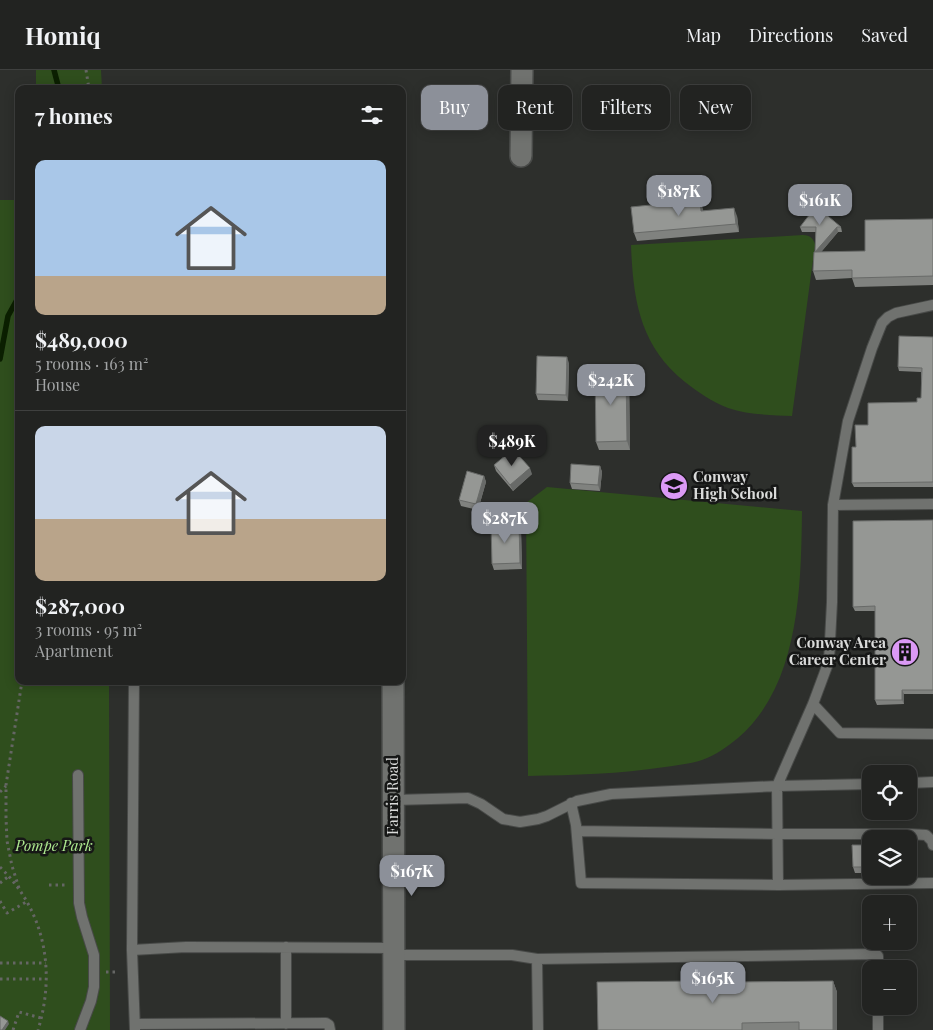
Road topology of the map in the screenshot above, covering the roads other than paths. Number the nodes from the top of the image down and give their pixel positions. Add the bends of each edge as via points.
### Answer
1 (522, 70) edge
2 (521, 156) dead end
3 (933, 305) edge
4 (933, 504) edge
5 (833, 505) junction
6 (134, 685) edge
7 (393, 685) edge
8 (812, 704) junction
9 (933, 734) edge
10 (78, 775) dead end
11 (933, 782) edge
12 (917, 783) edge
13 (862, 784) edge
14 (778, 786) junction
15 (394, 800) junction
16 (571, 803) junction
17 (577, 831) junction
18 (778, 834) junction
19 (933, 845) edge
20 (933, 884) edge
21 (778, 885) junction
22 (286, 947) junction
23 (132, 950) junction
24 (393, 951) junction
25 (537, 958) junction
26 (878, 960) edge
27 (878, 1015) edge
28 (286, 1024) junction
29 (134, 1027) edge
30 (187, 1027) edge
31 (80, 1030) edge
32 (330, 1030) edge
33 (394, 1030) edge
34 (538, 1030) edge
35 (878, 1030) edge

1 - 2 street
3 - 5 lane via 896,313 882,323 848,421
4 - 5 lane
5 - 8 lane via 829,661
6 - 23 lane
7 - 15 street, Farris Road
8 - 9 lane via 840,733
8 - 14 lane
10 - 31 lane via 79,903 94,955 94,987
11 - 12 lane
13 - 14 lane
14 - 16 lane via 612,794
14 - 18 lane
15 - 16 lane via 468,798 503,819 520,822 547,816
15 - 24 street, Farris Road
16 - 17 lane
17 - 18 lane
17 - 21 lane via 581,884
18 - 19 lane via 926,835
18 - 21 lane
20 - 21 lane
22 - 23 lane
22 - 24 lane
22 - 28 lane
23 - 29 lane
24 - 25 lane
24 - 33 street, Farris Road
25 - 26 lane via 876,954
25 - 34 lane
27 - 35 lane
28 - 30 lane
28 - 32 lane via 328,1024
29 - 30 lane

